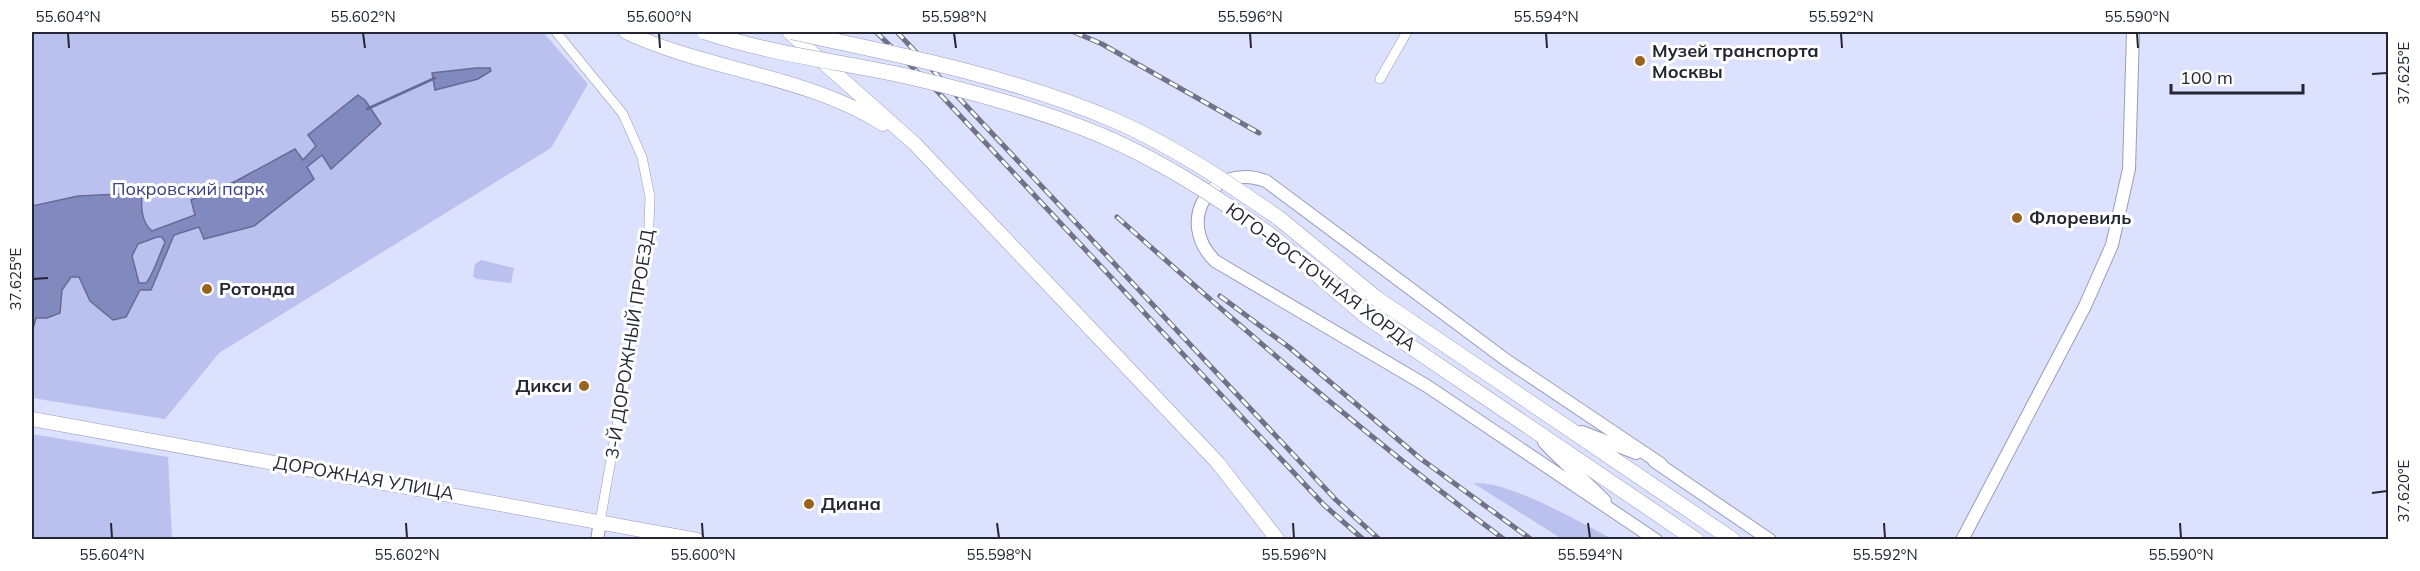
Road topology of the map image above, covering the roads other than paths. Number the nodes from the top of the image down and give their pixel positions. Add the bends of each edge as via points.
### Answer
1 (556, 32) edge
2 (626, 32) edge
3 (705, 32) edge
4 (790, 32) edge
5 (1407, 32) edge
6 (2133, 32) edge
7 (1380, 79) dead end
8 (915, 144) junction
9 (1548, 412) junction
10 (32, 419) edge
11 (1536, 432) junction
12 (1661, 464) junction
13 (1620, 517) junction
14 (600, 522) junction
15 (1965, 536) edge
16 (597, 540) edge
17 (697, 540) edge
18 (1278, 540) edge
19 (1656, 540) edge
20 (1696, 540) edge
21 (1733, 540) edge
22 (1770, 540) edge

1 - 14 street, 3-Й ДОРОЖНЫЙ ПРОЕЗД via 623,114 642,157 650,197 648,250
2 - 8 main road via 838,103 870,116
3 - 11 main road, ЮГО-ВОСТОЧНАЯ ХОРДА, bridge via 999,100 1073,124 1160,165 1232,207 1367,317
4 - 8 main road
4 - 9 main road, ЮГО-ВОСТОЧНАЯ ХОРДА, bridge via 914,57 1079,106 1118,122 1192,160 1280,219 1376,298
5 - 7 street
6 - 15 street via 2129,169 2112,245 2085,306
8 - 18 main road via 1218,462
9 - 12 street via 1591,436
9 - 21 main road, ЮГО-ВОСТОЧНАЯ ХОРДА
10 - 14 main road, ДОРОЖНАЯ УЛИЦА
11 - 13 street
11 - 20 main road, ЮГО-ВОСТОЧНАЯ ХОРДА
12 - 13 street via 1506,360 1266,181 1233,176 1216,186 1202,202 1199,237 1215,261 1427,386
12 - 22 street
13 - 19 street
14 - 16 street, 3-Й ДОРОЖНЫЙ ПРОЕЗД
14 - 17 main road, ДОРОЖНАЯ УЛИЦА

